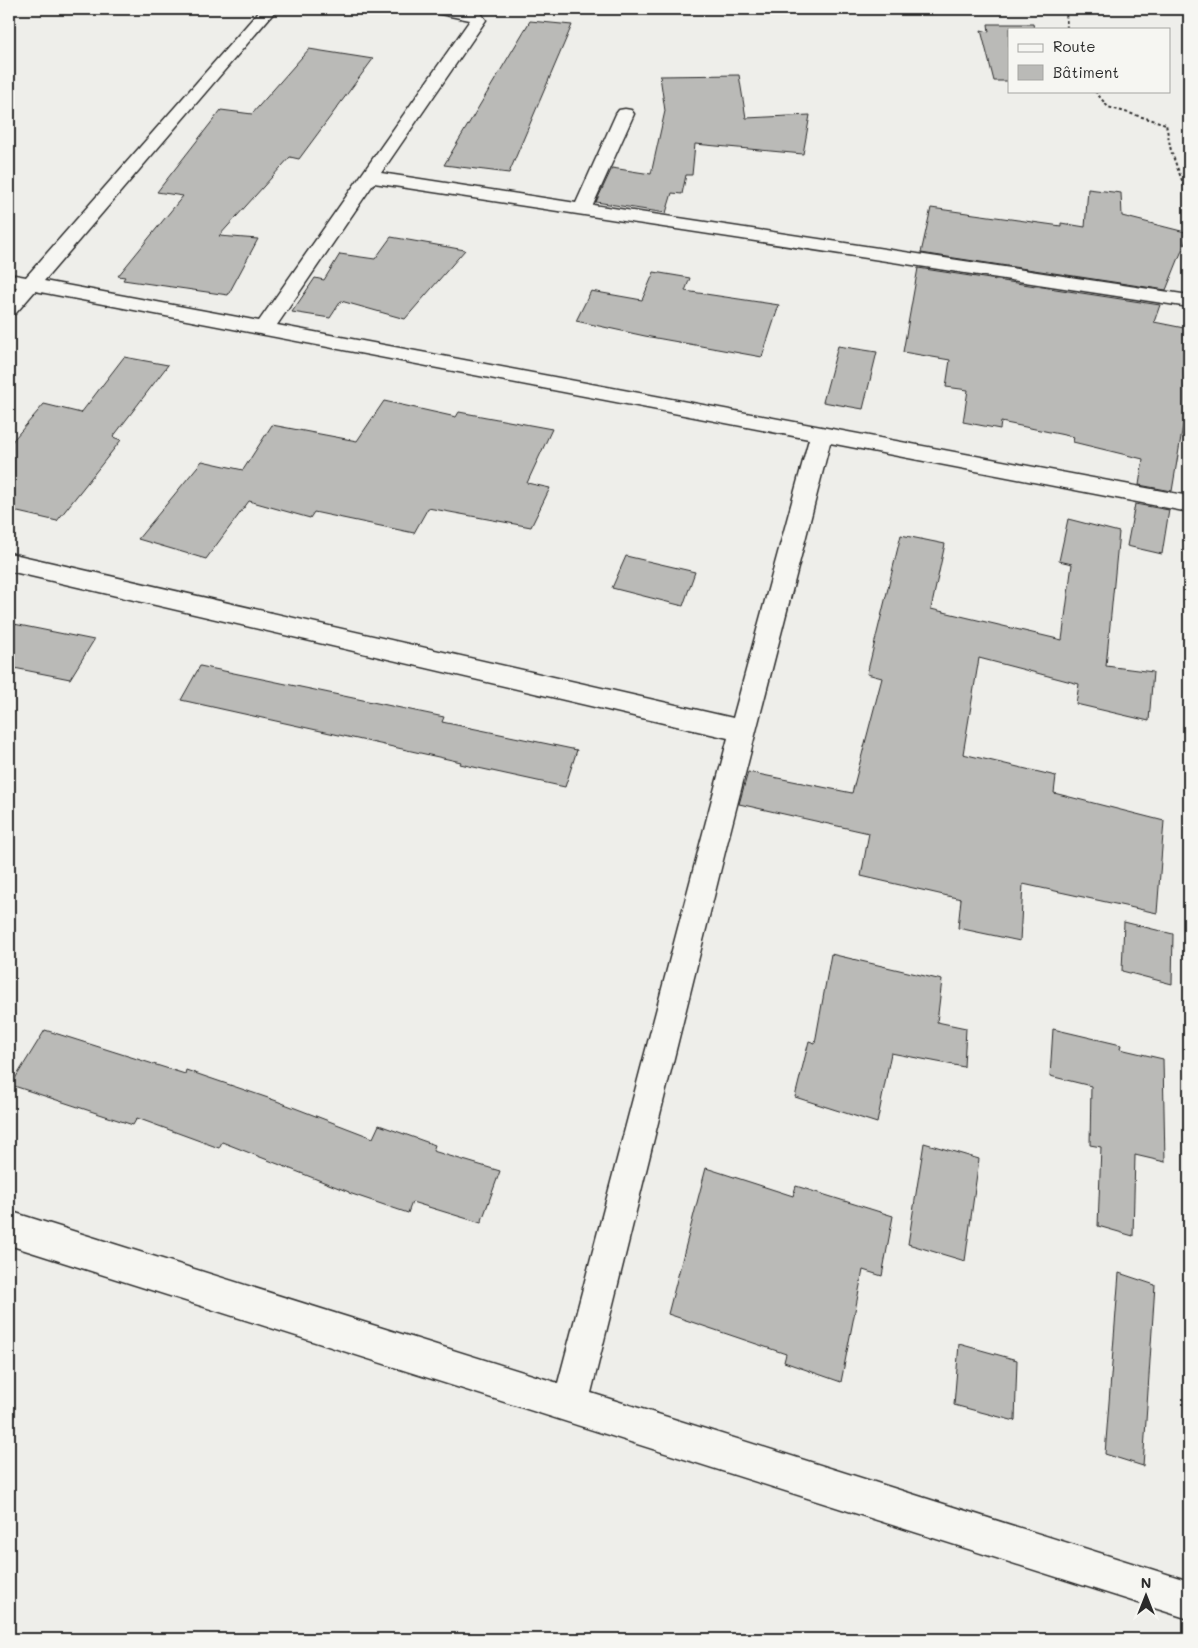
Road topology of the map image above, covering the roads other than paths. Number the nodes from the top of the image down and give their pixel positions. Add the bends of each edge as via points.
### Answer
1 (269, 9) edge
2 (435, 9) edge
3 (625, 114) dead end
4 (370, 177) junction
5 (582, 209) junction
6 (9, 280) edge
7 (31, 284) junction
8 (1189, 301) edge
9 (9, 309) edge
10 (264, 329) junction
11 (821, 434) junction
12 (1189, 504) edge
13 (9, 562) edge
14 (743, 731) junction
15 (9, 1228) edge
16 (570, 1406) junction
17 (1189, 1600) edge

1 - 7 street
2 - 4 street via 469,13 478,20
3 - 5 street
4 - 5 street
4 - 10 street
5 - 8 street
6 - 7 street
7 - 9 street
7 - 10 street
10 - 11 street
11 - 12 street
11 - 14 street
13 - 14 street
14 - 16 street
15 - 16 street
16 - 17 street

